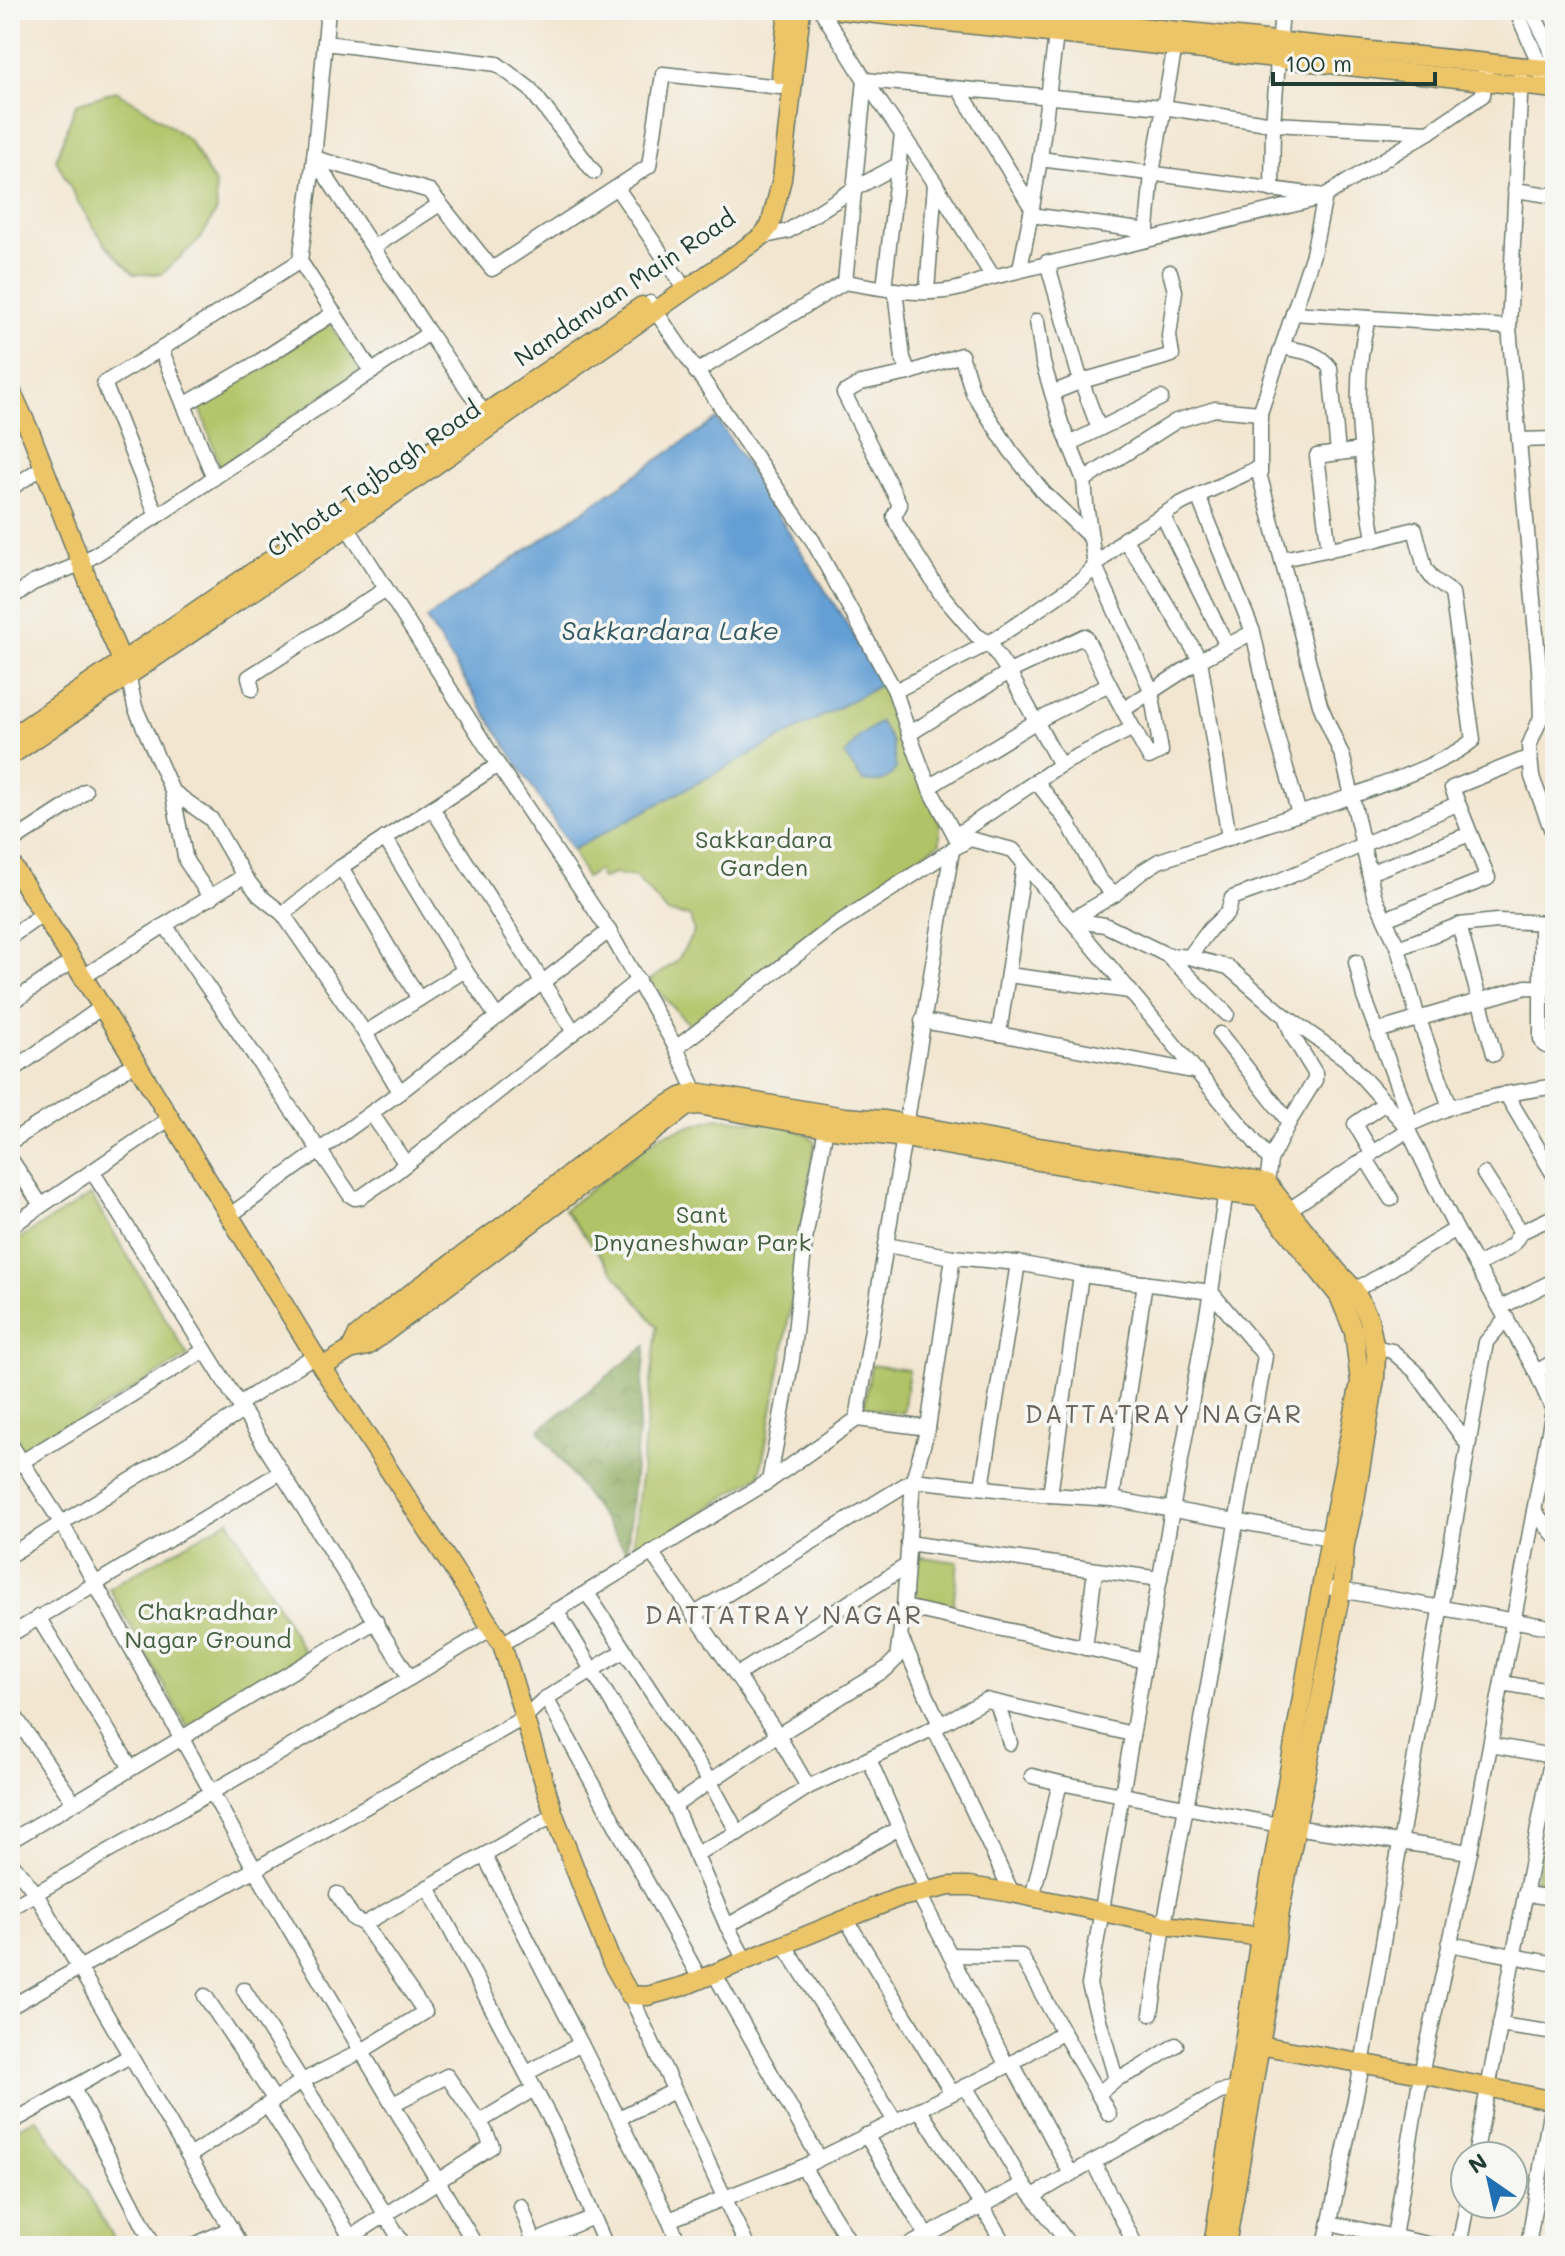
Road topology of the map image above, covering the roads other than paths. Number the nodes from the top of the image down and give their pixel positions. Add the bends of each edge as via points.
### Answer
1 (328, 10) edge
2 (788, 10) edge
3 (801, 10) edge
4 (821, 10) edge
5 (840, 10) edge
6 (977, 10) edge
7 (1282, 10) edge
8 (1516, 10) edge
9 (1531, 10) edge
10 (872, 12) edge
11 (1112, 17) edge
12 (1056, 35) junction
13 (325, 43) junction
14 (1175, 46) junction
15 (1278, 50) junction
16 (1550, 68) edge
17 (1485, 72) junction
18 (1521, 76) junction
19 (865, 80) junction
20 (780, 87) junction
21 (1550, 88) edge
22 (959, 89) junction
23 (1048, 97) junction
24 (1163, 107) junction
25 (1273, 124) junction
26 (1429, 132) junction
27 (902, 134) junction
28 (314, 158) junction
29 (1040, 159) junction
30 (900, 164) junction
31 (594, 172) dead end
32 (1152, 173) junction
33 (935, 183) junction
34 (617, 188) junction
35 (854, 189) junction
36 (1272, 190) junction
37 (1515, 190) junction
38 (1325, 196) junction
39 (1555, 196) edge
40 (440, 204) junction
41 (1031, 211) junction
42 (1147, 235) junction
43 (761, 237) junction
44 (374, 247) junction
45 (300, 261) junction
46 (1047, 262) junction
47 (1020, 269) junction
48 (1170, 272) dead end
49 (993, 277) junction
50 (679, 280) junction
51 (845, 282) junction
52 (889, 289) junction
53 (927, 291) junction
54 (652, 306) junction
55 (334, 313) junction
56 (1293, 313) junction
57 (1368, 318) junction
58 (1037, 321) dead end
59 (1509, 327) junction
60 (429, 333) junction
61 (1282, 347) junction
62 (161, 349) junction
63 (372, 372) junction
64 (696, 372) junction
65 (909, 373) junction
66 (1082, 381) junction
67 (1052, 393) junction
68 (1161, 398) dead end
69 (13, 401) edge
70 (184, 405) junction
71 (1260, 413) junction
72 (488, 418) junction
73 (1099, 429) junction
74 (1555, 439) edge
75 (1519, 440) junction
76 (1069, 444) junction
77 (1361, 450) junction
78 (1338, 453) junction
79 (44, 466) junction
80 (1260, 467) junction
81 (214, 478) junction
82 (1084, 480) junction
83 (10, 489) edge
84 (1198, 496) junction
85 (157, 516) junction
86 (1163, 516) junction
87 (342, 520) junction
88 (1090, 537) junction
89 (1124, 539) junction
90 (1374, 540) junction
91 (1329, 550) junction
92 (1282, 559) junction
93 (80, 564) junction
94 (1095, 566) junction
95 (386, 589) junction
96 (12, 598) edge
97 (1253, 632) junction
98 (989, 643) junction
99 (1227, 646) junction
100 (1200, 660) junction
101 (125, 667) junction
102 (1009, 672) junction
103 (1109, 684) junction
104 (252, 689) dead end
105 (1151, 690) junction
106 (895, 691) junction
107 (1123, 710) junction
108 (1541, 717) junction
109 (1035, 722) junction
110 (1555, 726) edge
111 (1133, 728) junction
112 (909, 734) junction
113 (10, 738) edge
114 (10, 756) edge
115 (1530, 757) junction
116 (498, 765) junction
117 (1060, 765) junction
118 (1036, 781) junction
119 (929, 787) junction
120 (85, 791) dead end
121 (172, 791) junction
122 (1352, 796) junction
123 (1457, 804) junction
124 (432, 808) junction
125 (1299, 814) junction
126 (1470, 834) junction
127 (385, 838) junction
128 (1229, 838) junction
129 (1555, 839) edge
130 (10, 843) edge
131 (956, 844) junction
132 (1364, 845) junction
133 (10, 862) edge
134 (1024, 864) junction
135 (341, 867) junction
136 (1369, 873) junction
137 (244, 876) junction
138 (1114, 895) junction
139 (211, 898) junction
140 (43, 914) junction
141 (283, 914) junction
142 (1385, 919) junction
143 (1071, 920) junction
144 (1548, 923) edge
145 (165, 925) junction
146 (1459, 925) junction
147 (609, 931) junction
148 (10, 937) edge
149 (1398, 948) junction
150 (1167, 955) junction
151 (1189, 957) junction
152 (1356, 962) dead end
153 (78, 969) junction
154 (465, 970) junction
155 (1008, 975) junction
156 (638, 980) junction
157 (543, 982) junction
158 (1547, 988) edge
159 (1130, 991) junction
160 (419, 999) junction
161 (1480, 1001) junction
162 (10, 1004) edge
163 (102, 1007) junction
164 (1227, 1014) dead end
165 (1285, 1016) junction
166 (497, 1017) junction
167 (1418, 1017) junction
168 (922, 1021) junction
169 (1377, 1031) junction
170 (574, 1032) junction
171 (365, 1033) junction
172 (999, 1034) junction
173 (1220, 1034) dead end
174 (676, 1048) junction
175 (1555, 1049) edge
176 (1494, 1054) dead end
177 (135, 1063) junction
178 (10, 1072) edge
179 (1197, 1072) junction
180 (1555, 1086) edge
181 (400, 1092) junction
182 (1506, 1094) junction
183 (697, 1098) junction
184 (1385, 1103) junction
185 (1450, 1107) junction
186 (772, 1111) junction
187 (371, 1113) junction
188 (169, 1119) junction
189 (1289, 1122) junction
190 (826, 1128) junction
191 (1405, 1128) junction
192 (905, 1131) junction
193 (10, 1142) edge
194 (319, 1152) junction
195 (1369, 1156) junction
196 (10, 1158) edge
197 (1270, 1160) junction
198 (406, 1164) junction
199 (92, 1171) junction
200 (1484, 1174) dead end
201 (1555, 1177) edge
202 (1227, 1184) junction
203 (1264, 1190) junction
204 (1391, 1199) dead end
205 (41, 1205) junction
206 (1290, 1209) junction
207 (229, 1216) junction
208 (1555, 1216) edge
209 (10, 1227) edge
210 (1456, 1229) junction
211 (1521, 1232) junction
212 (886, 1245) junction
213 (953, 1257) junction
214 (1018, 1263) junction
215 (1477, 1265) junction
216 (1081, 1275) junction
217 (1555, 1280) edge
218 (1145, 1283) junction
219 (1211, 1292) junction
220 (1346, 1292) junction
221 (1504, 1313) junction
222 (1374, 1347) junction
223 (205, 1350) junction
224 (319, 1361) junction
225 (1555, 1361) edge
226 (1536, 1372) junction
227 (241, 1407) junction
228 (1554, 1411) edge
229 (857, 1419) junction
230 (928, 1428) junction
231 (10, 1443) edge
232 (1468, 1445) junction
233 (16, 1465) edge
234 (281, 1472) junction
235 (913, 1480) junction
236 (769, 1481) junction
237 (982, 1487) junction
238 (1050, 1495) junction
239 (1112, 1499) junction
240 (1173, 1510) junction
241 (1534, 1511) junction
242 (1237, 1522) junction
243 (62, 1524) junction
244 (1555, 1536) edge
245 (1330, 1538) junction
246 (908, 1543) junction
247 (651, 1552) junction
248 (10, 1555) edge
249 (906, 1566) junction
250 (1095, 1571) junction
251 (1160, 1579) junction
252 (96, 1583) junction
253 (1331, 1589) junction
254 (587, 1593) junction
255 (904, 1607) junction
256 (1442, 1607) junction
257 (556, 1610) junction
258 (693, 1615) junction
259 (38, 1617) junction
260 (376, 1621) junction
261 (1514, 1621) junction
262 (1555, 1628) edge
263 (10, 1635) edge
264 (497, 1636) junction
265 (900, 1636) junction
266 (1085, 1648) junction
267 (625, 1650) junction
268 (1145, 1661) junction
269 (592, 1669) junction
270 (737, 1675) junction
271 (410, 1678) junction
272 (1502, 1683) junction
273 (1555, 1692) edge
274 (546, 1698) junction
275 (997, 1703) junction
276 (10, 1709) edge
277 (525, 1717) junction
278 (937, 1727) junction
279 (1132, 1734) junction
280 (778, 1735) junction
281 (182, 1738) junction
282 (1010, 1743) dead end
283 (1491, 1745) junction
284 (1553, 1756) edge
285 (869, 1759) junction
286 (131, 1768) junction
287 (1032, 1776) dead end
288 (710, 1782) junction
289 (1060, 1783) junction
290 (808, 1787) junction
291 (212, 1794) junction
292 (1123, 1794) junction
293 (74, 1803) junction
294 (674, 1806) junction
295 (1187, 1806) junction
296 (554, 1815) junction
297 (1288, 1826) junction
298 (899, 1828) junction
299 (738, 1833) junction
300 (10, 1841) edge
301 (1400, 1842) junction
302 (1470, 1852) junction
303 (695, 1854) junction
304 (484, 1855) junction
305 (10, 1861) edge
306 (254, 1868) junction
307 (428, 1887) junction
308 (35, 1892) junction
309 (923, 1892) junction
310 (1012, 1893) junction
311 (337, 1894) dead end
312 (1525, 1894) junction
313 (1032, 1898) junction
314 (1555, 1898) edge
315 (10, 1908) edge
316 (1103, 1912) junction
317 (846, 1919) junction
318 (364, 1924) junction
319 (1164, 1925) junction
320 (727, 1926) junction
321 (1268, 1938) junction
322 (784, 1944) junction
323 (1449, 1944) junction
324 (950, 1955) junction
325 (1514, 1956) junction
326 (745, 1960) junction
327 (1555, 1964) edge
328 (78, 1968) junction
329 (707, 1976) junction
330 (244, 1990) dead end
331 (630, 1995) junction
332 (205, 1996) dead end
333 (10, 2007) edge
334 (1151, 2014) dead end
335 (1500, 2025) junction
336 (1063, 2032) junction
337 (1555, 2033) edge
338 (581, 2044) junction
339 (1252, 2044) junction
340 (1176, 2045) dead end
341 (362, 2051) junction
342 (130, 2056) junction
343 (1009, 2064) junction
344 (1362, 2065) junction
345 (527, 2073) junction
346 (1421, 2074) junction
347 (1116, 2079) junction
348 (302, 2081) junction
349 (1488, 2087) junction
350 (73, 2088) junction
351 (534, 2089) junction
352 (1237, 2089) junction
353 (959, 2090) junction
354 (674, 2091) junction
355 (1098, 2094) junction
356 (1554, 2101) edge
357 (271, 2103) junction
358 (393, 2104) junction
359 (919, 2109) junction
360 (1109, 2114) dead end
361 (619, 2118) junction
362 (895, 2121) junction
363 (479, 2122) junction
364 (10, 2123) edge
365 (866, 2135) junction
366 (1478, 2140) edge
367 (189, 2156) junction
368 (819, 2158) junction
369 (1093, 2162) junction
370 (803, 2167) junction
371 (1548, 2167) edge
372 (1071, 2174) junction
373 (437, 2180) junction
374 (1028, 2190) junction
375 (725, 2198) junction
376 (521, 2206) dead end
377 (982, 2206) junction
378 (386, 2215) junction
379 (593, 2217) junction
380 (669, 2220) junction
381 (1464, 2220) edge
382 (1330, 2223) junction
383 (231, 2228) junction
384 (351, 2237) junction
385 (1394, 2237) junction
386 (930, 2241) edge
387 (534, 2244) edge
388 (154, 2246) edge
389 (192, 2246) edge
390 (241, 2246) edge
391 (339, 2246) edge
392 (404, 2246) edge
393 (476, 2246) edge
394 (606, 2246) edge
395 (680, 2246) edge
396 (747, 2246) edge
397 (852, 2246) edge
398 (908, 2246) edge
399 (1005, 2246) edge
400 (1070, 2246) edge
401 (1136, 2246) edge
402 (1213, 2246) edge
403 (1226, 2246) edge
404 (1325, 2246) edge
405 (1437, 2246) edge
406 (1459, 2246) edge
407 (1528, 2246) edge

1 - 13 street
2 - 20 main road, Nandanvan Main Road
3 - 43 main road via 782,179 770,226
4 - 19 street
5 - 10 main road
6 - 11 main road
7 - 15 street
8 - 16 street
9 - 16 street via 1546,39
10 - 12 main road
11 - 15 main road
12 - 14 main road
12 - 23 street
13 - 28 street
13 - 31 street via 497,64 530,89
14 - 15 main road
14 - 24 street
15 - 17 main road
15 - 25 street
16 - 18 main road
16 - 21 street
17 - 18 main road
17 - 26 street via 1483,95
18 - 21 main road
18 - 37 street
19 - 22 street
19 - 27 street
19 - 35 street
20 - 34 street via 663,74 649,166
20 - 50 main road, Nandanvan Main Road via 770,191 757,224
22 - 23 street
22 - 41 street
23 - 24 street
23 - 29 street
24 - 25 street
24 - 32 street
25 - 26 street
25 - 36 street
26 - 38 street
27 - 30 street
27 - 33 street
28 - 40 street via 430,191
28 - 44 street
28 - 45 street
29 - 32 street
29 - 41 street
30 - 35 street
30 - 52 street
32 - 36 street
32 - 42 street
33 - 49 street
33 - 53 street
34 - 40 street via 492,269
34 - 50 street
35 - 43 street via 788,231
35 - 51 street
36 - 38 street
37 - 39 street
37 - 59 street
38 - 42 street
38 - 56 street
40 - 44 street
41 - 42 street
41 - 47 street
42 - 46 street
43 - 54 main road, Chhota Tajbagh Road
44 - 60 street
45 - 55 street
45 - 62 street
46 - 47 street
46 - 66 street
47 - 49 street
48 - 66 street via 1175,291 1172,355
49 - 53 street via 958,289
50 - 54 main road, Nandanvan Main Road
51 - 52 street
51 - 64 street
52 - 53 street
52 - 65 street
54 - 64 street
54 - 72 main road, Chhota Tajbagh Road
55 - 63 street
55 - 70 street
56 - 57 street
56 - 61 street
57 - 59 street
57 - 77 street via 1360,371
58 - 67 street
59 - 75 street
60 - 63 street
60 - 72 street
61 - 71 street
61 - 78 street via 1316,354 1330,368
62 - 70 street
62 - 85 street via 104,383
63 - 81 street
64 - 106 street via 813,541
65 - 88 street via 961,355 973,393 1010,450 1044,493
65 - 98 street via 861,383 844,393 900,505 894,516 897,524 941,594
66 - 67 street
66 - 73 street
67 - 76 street
68 - 73 street
69 - 79 main road
70 - 81 street
71 - 80 street
71 - 82 street via 1215,409 1176,421
72 - 87 main road
73 - 76 street
74 - 75 street
75 - 108 street
76 - 82 street
77 - 78 street
77 - 90 street
78 - 91 street via 1317,456
79 - 83 street
79 - 93 main road
80 - 84 street
80 - 92 street
81 - 85 street
82 - 88 street
84 - 86 street
84 - 97 street
85 - 93 street
86 - 89 street
86 - 99 street
87 - 95 street
87 - 101 main road, Chhota Tajbagh Road
88 - 94 street
89 - 94 street
89 - 100 street
90 - 91 street
90 - 122 street via 1415,529 1425,568 1452,593 1473,740
91 - 92 street
92 - 122 street via 1320,705 1343,758
93 - 96 street via 33,583
93 - 101 main road
94 - 98 street
94 - 105 street
95 - 104 street via 249,677
95 - 116 street
97 - 99 street
97 - 125 street
98 - 102 street
98 - 106 street
99 - 100 street
100 - 105 street
100 - 128 street
101 - 113 main road
101 - 114 main road, Chhota Tajbagh Road
101 - 121 street via 135,707
102 - 103 street via 1085,636
102 - 109 street
102 - 112 street
103 - 107 street
103 - 109 street
105 - 107 street
105 - 111 street via 1161,751 1149,757
106 - 112 street
107 - 111 street
108 - 110 street
108 - 115 street
109 - 117 street
109 - 119 street
111 - 117 street
112 - 119 street
115 - 123 street via 1452,788
115 - 129 street
116 - 124 street
116 - 147 street
117 - 118 street
118 - 131 street
118 - 138 street
119 - 131 street
120 - 130 street
121 - 137 street via 211,819
121 - 139 street via 186,861
122 - 125 street
122 - 132 street
123 - 126 street
123 - 132 street
124 - 127 street
124 - 157 street
125 - 128 street
126 - 136 street
126 - 142 street via 1488,878
127 - 135 street
127 - 154 street
128 - 138 street via 1159,861
131 - 134 street via 970,839 1013,850
131 - 168 street
131 - 174 street via 834,926
132 - 136 street
132 - 151 street via 1232,898 1228,912
133 - 140 main road
134 - 143 street
134 - 155 street
135 - 141 street
135 - 160 street
136 - 142 street
137 - 139 street
137 - 141 street
138 - 143 street
139 - 145 street
140 - 148 street
140 - 153 main road
141 - 171 street
142 - 149 street
143 - 150 street via 1105,925
143 - 159 street
144 - 146 street
144 - 158 street
145 - 153 street
145 - 194 street
146 - 149 street
146 - 161 street
147 - 156 street
147 - 157 street
149 - 167 street
150 - 151 street
150 - 164 street
151 - 165 street via 1228,967
152 - 169 street
153 - 162 street
153 - 163 main road
154 - 160 street
154 - 166 street
155 - 159 street
155 - 172 street
156 - 170 street
156 - 174 street
157 - 166 street
157 - 170 street
158 - 161 street via 1526,987
158 - 175 street via 1541,1039
159 - 179 street
160 - 171 street
161 - 167 street
161 - 176 street
163 - 177 main road
163 - 178 street
165 - 184 street via 1346,1059
165 - 189 street via 1315,1073
166 - 181 street
167 - 169 street
167 - 185 street
168 - 172 street
168 - 192 street
169 - 191 street
170 - 198 street
171 - 181 street
172 - 179 street
173 - 189 street
174 - 183 street
177 - 188 main road
177 - 193 street
179 - 197 street
180 - 182 street
181 - 187 street
182 - 185 street
182 - 201 street
183 - 186 main road
183 - 224 main road via 534,1211 367,1346
184 - 191 street
184 - 195 street via 1352,1118
185 - 191 street
186 - 190 main road
186 - 192 main road via 885,1120
187 - 194 street
187 - 198 street
188 - 199 street
188 - 207 main road
189 - 197 street
190 - 192 main road
190 - 236 street
191 - 195 street
191 - 210 street
192 - 202 main road
192 - 212 street
194 - 198 street via 355,1198
194 - 207 street
195 - 204 street
195 - 206 street
196 - 205 street
197 - 203 street
199 - 205 street
199 - 223 street
200 - 211 street
202 - 203 main road
202 - 219 street
203 - 206 main road
203 - 220 main road
205 - 209 street
206 - 220 main road via 1338,1272
207 - 224 main road
208 - 211 street
210 - 215 street
210 - 220 street
211 - 215 street via 1513,1244
212 - 213 street
212 - 229 street
213 - 214 street
213 - 230 street
214 - 216 street
214 - 237 street
215 - 221 street
216 - 218 street
216 - 238 street
217 - 221 street
218 - 219 street
218 - 239 street
219 - 240 street
219 - 242 street via 1265,1356
220 - 222 main road via 1369,1319
220 - 245 main road via 1360,1382
221 - 226 street
221 - 232 street via 1486,1342
222 - 232 street via 1392,1351 1409,1365
222 - 253 main road via 1375,1379 1355,1501
223 - 227 street
223 - 233 street
224 - 227 street
224 - 264 main road
225 - 226 street
226 - 228 street
227 - 234 street
227 - 243 street
228 - 241 street
229 - 230 street
229 - 236 street
230 - 235 street
231 - 233 street
232 - 256 street
233 - 243 street
234 - 252 street
234 - 260 street
235 - 237 street
235 - 246 street
235 - 258 street
236 - 247 street
237 - 238 street
238 - 239 street
239 - 240 street
240 - 242 street
240 - 251 street
241 - 244 street
241 - 261 street
242 - 245 street
242 - 295 street
243 - 248 street
243 - 252 street
245 - 253 main road
246 - 249 street
246 - 250 street
247 - 254 street
247 - 258 street
249 - 255 street
249 - 270 street
250 - 251 street
250 - 266 street
251 - 268 street
252 - 259 street
252 - 281 street
253 - 256 street
253 - 297 main road
254 - 257 street
254 - 267 street
255 - 265 street
255 - 266 street
256 - 261 street
256 - 301 street
257 - 264 street
257 - 269 street
258 - 270 street
259 - 263 street
259 - 286 street
260 - 271 street
260 - 281 street
261 - 262 street
261 - 272 street
264 - 271 street
264 - 277 main road
265 - 278 street
265 - 280 street via 897,1658 886,1669
266 - 268 street
267 - 269 street
267 - 288 street
268 - 279 street
269 - 274 street
269 - 294 street
270 - 280 street
271 - 291 street
272 - 273 street
272 - 283 street
274 - 277 street
274 - 329 street
275 - 278 street via 986,1700
275 - 279 street
275 - 282 street
276 - 293 street
277 - 296 main road
277 - 306 street
278 - 285 street
278 - 310 street
279 - 292 street
280 - 288 street
280 - 290 street
281 - 286 street
281 - 291 street
283 - 284 street
283 - 302 street
284 - 312 street
285 - 290 street
285 - 298 street
286 - 293 street
287 - 289 street
288 - 294 street
288 - 299 street
289 - 292 street
289 - 313 street
290 - 299 street
291 - 306 street
291 - 308 street
292 - 295 street
292 - 316 street
293 - 300 street
294 - 303 street
295 - 297 street
295 - 319 street
296 - 304 street
296 - 331 main road via 611,1961
297 - 301 street
297 - 321 main road
298 - 309 street
298 - 320 street
299 - 303 street
301 - 302 street
301 - 344 street
302 - 323 street
303 - 320 street
304 - 307 street
304 - 338 street
305 - 308 street
306 - 328 street
306 - 341 street
307 - 318 street
307 - 345 street
308 - 315 street
308 - 328 street
309 - 310 main road via 970,1886
309 - 317 main road
309 - 324 street
310 - 313 main road
311 - 318 street via 354,1919
312 - 314 street
312 - 325 street
313 - 316 main road
316 - 319 main road
316 - 347 street via 1089,1985
317 - 322 main road
317 - 353 street
318 - 341 street via 425,2012
319 - 321 main road
319 - 334 street
320 - 326 street
321 - 339 main road
322 - 326 main road
322 - 362 street
323 - 325 street
323 - 346 street
324 - 336 street via 1021,1956
324 - 343 street
325 - 327 street
325 - 335 street
326 - 329 main road
328 - 333 street
328 - 342 street
329 - 331 main road via 647,1996
329 - 368 street
330 - 348 street
331 - 354 street
332 - 357 street
335 - 337 street
335 - 349 street
336 - 343 street
336 - 355 street
338 - 345 street
338 - 361 street
339 - 344 main road
339 - 352 main road
339 - 403 main road
340 - 347 street
341 - 348 street
341 - 358 street
342 - 350 street
342 - 367 street
343 - 353 street
343 - 372 street
344 - 346 main road
344 - 382 street
345 - 351 street
346 - 349 main road
346 - 385 street
347 - 355 street
348 - 357 street
348 - 378 street
349 - 356 main road
349 - 366 street
350 - 364 street
350 - 388 street
351 - 363 street
351 - 379 street
352 - 369 street via 1220,2092
352 - 402 main road
353 - 359 street
353 - 374 street
354 - 361 street
354 - 375 street
355 - 360 street
356 - 371 street
357 - 367 street
357 - 384 street
358 - 363 street via 447,2076
358 - 373 street
359 - 362 street
359 - 377 street
361 - 380 street
362 - 365 street
363 - 373 street via 492,2146
365 - 368 street
365 - 386 street
367 - 383 street
368 - 370 street
369 - 372 street
369 - 401 street
370 - 375 street
370 - 397 street
371 - 407 street
372 - 374 street
373 - 378 street
373 - 393 street
374 - 377 street
374 - 400 street
375 - 380 street
375 - 396 street
376 - 387 street
377 - 386 street
377 - 399 street
378 - 384 street
378 - 392 street
379 - 387 street
379 - 394 street
380 - 395 street
381 - 406 street
382 - 385 street
382 - 404 street
383 - 389 street
383 - 390 street
384 - 391 street
385 - 405 street
386 - 398 street

